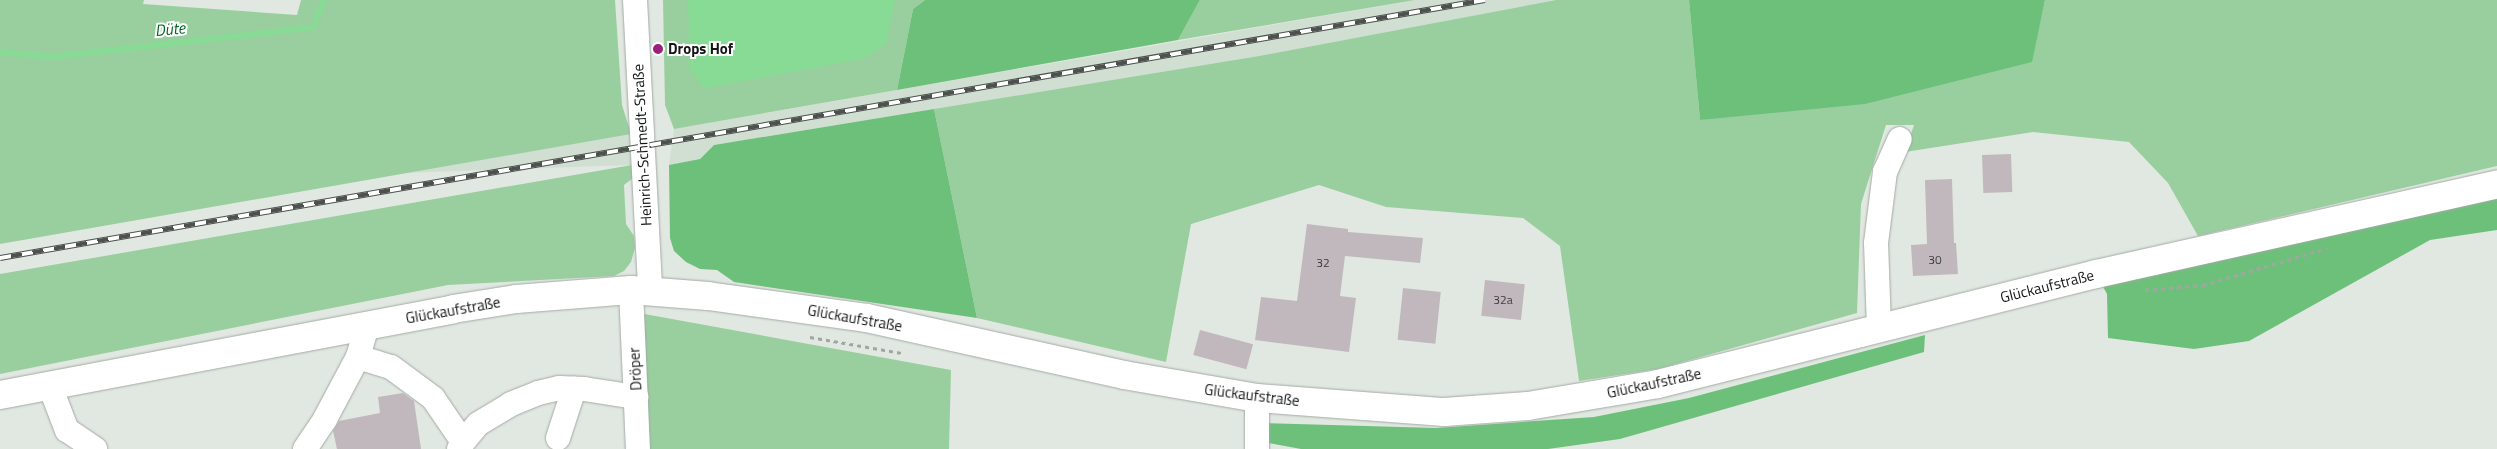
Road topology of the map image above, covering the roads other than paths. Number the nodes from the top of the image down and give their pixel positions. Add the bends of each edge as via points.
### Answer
1 (635, 6) edge
2 (1900, 139) dead end
3 (2497, 184) edge
4 (640, 290) junction
5 (367, 326) junction
6 (1879, 328) junction
7 (358, 357) junction
8 (52, 384) junction
9 (574, 389) junction
10 (0, 395) edge
11 (636, 397) junction
12 (1257, 398) junction
13 (558, 438) dead end
14 (461, 445) edge
15 (95, 449) edge
16 (305, 449) edge
17 (638, 449) edge
18 (1257, 449) edge

1 - 4 street, Heinrich-Schmedt-Straße
2 - 6 street via 1885,172 1876,243
3 - 6 main road, Glückaufstraße via 2096,274
4 - 5 main road, Glückaufstraße via 516,299
4 - 11 street, Dröper
4 - 12 main road, Glückaufstraße via 867,318 1124,374
5 - 7 street
5 - 8 main road, Glückaufstraße
6 - 12 main road, Glückaufstraße via 1658,384 1528,406 1444,412
7 - 14 street via 391,367 433,398
7 - 16 street
8 - 10 main road, Glückaufstraße
8 - 15 street via 67,430
9 - 11 street
9 - 13 street
9 - 14 street via 559,388 511,404 478,424
11 - 17 street, Dröper
12 - 18 street

